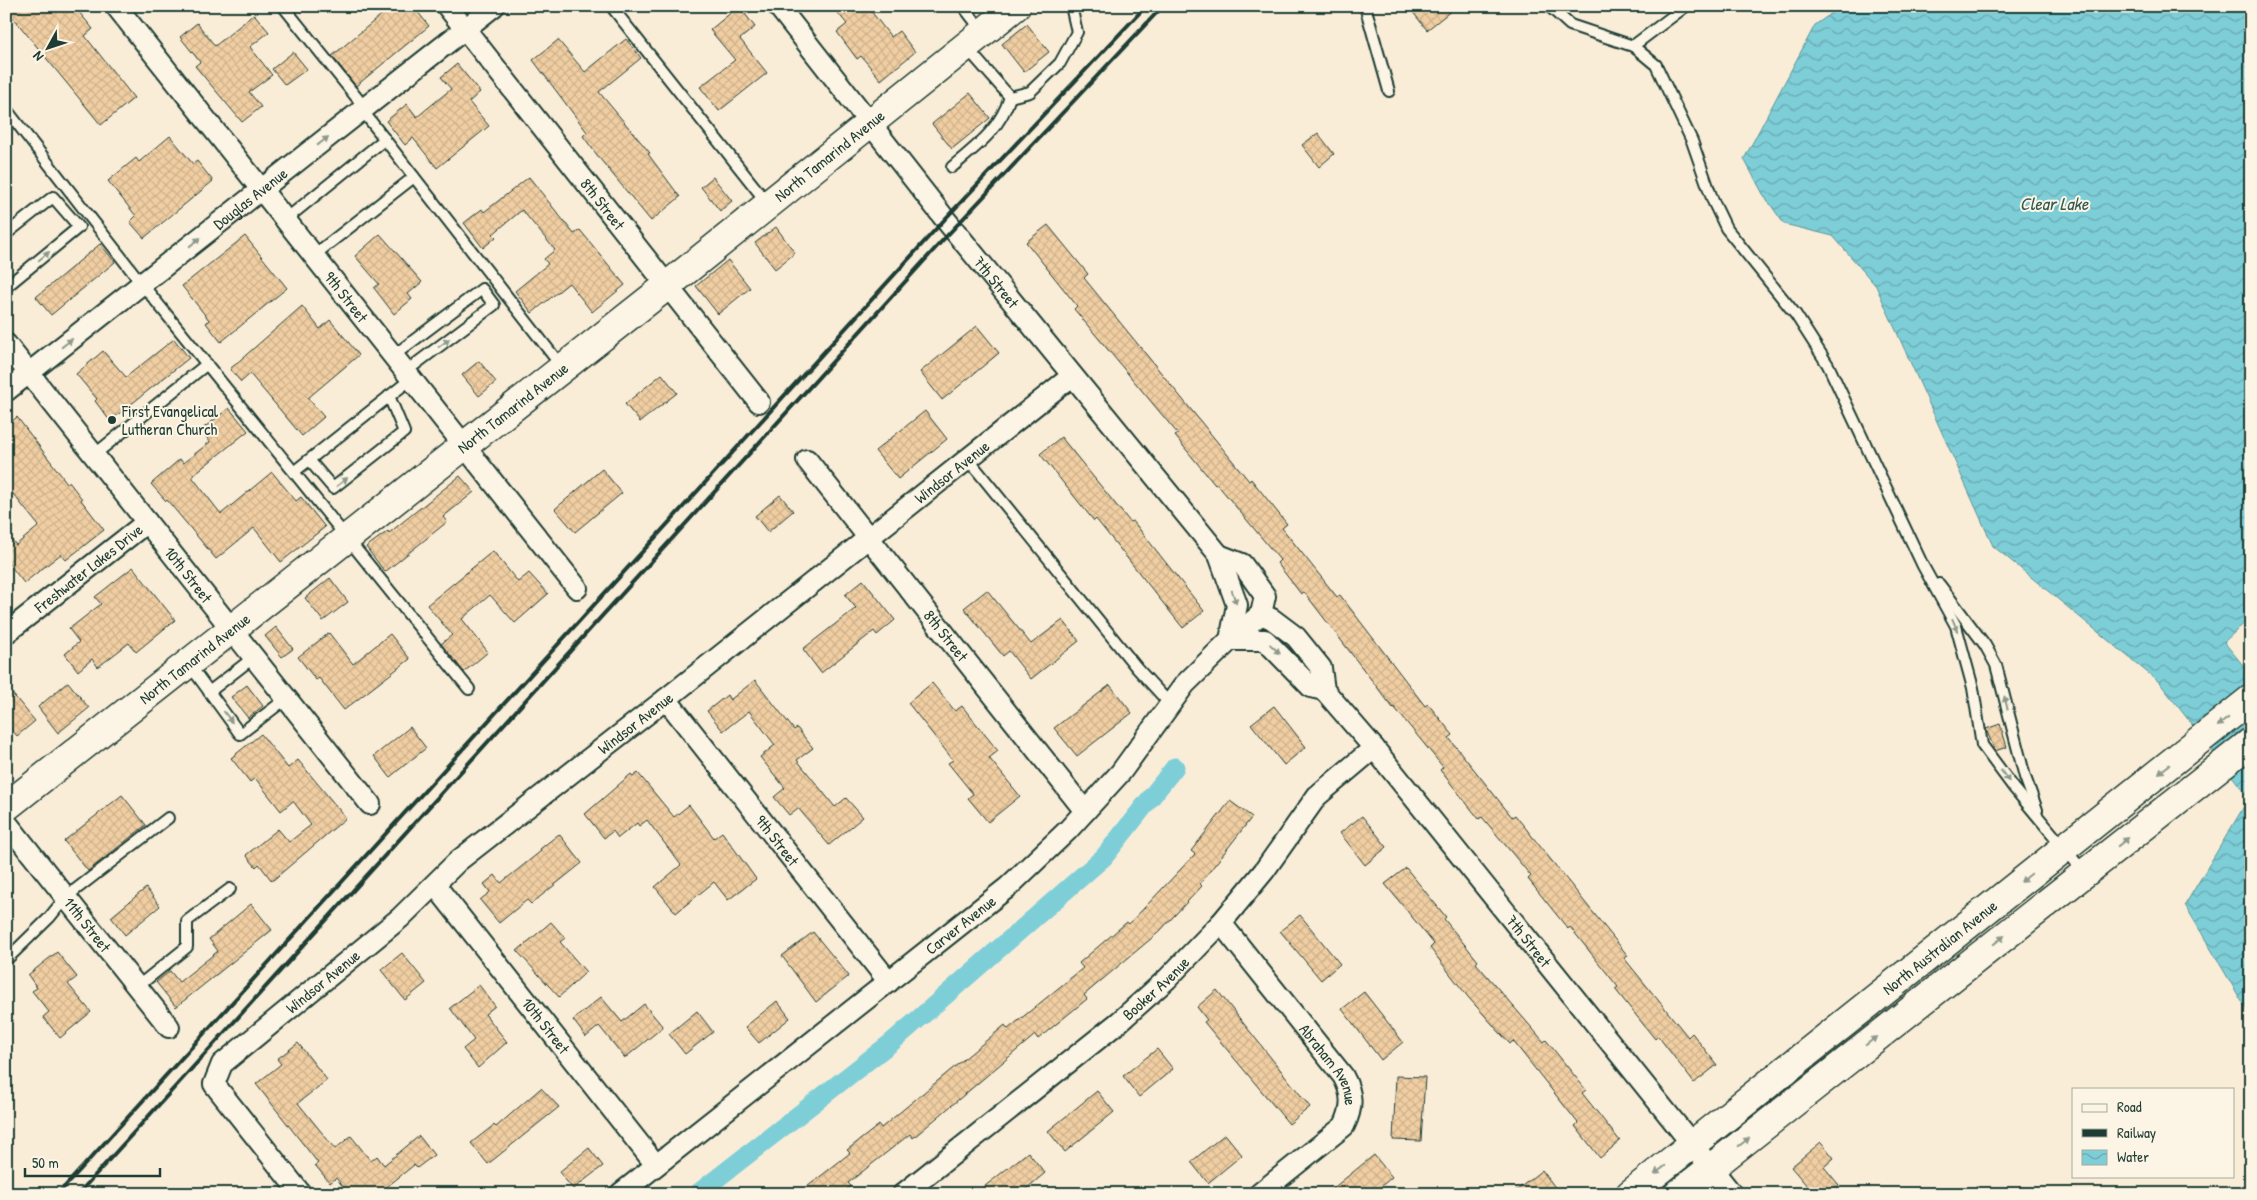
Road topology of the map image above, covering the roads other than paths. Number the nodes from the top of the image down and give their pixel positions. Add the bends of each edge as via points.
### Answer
1 (116, 6) edge
2 (284, 6) edge
3 (447, 6) edge
4 (494, 6) edge
5 (611, 6) edge
6 (778, 6) edge
7 (963, 6) edge
8 (1016, 6) edge
9 (1071, 6) edge
10 (1365, 6) edge
11 (1550, 6) edge
12 (1686, 6) edge
13 (465, 29) junction
14 (975, 40) junction
15 (1634, 46) junction
16 (1389, 91) dead end
17 (1010, 97) junction
18 (6, 109) edge
19 (364, 109) junction
20 (870, 125) junction
21 (385, 139) junction
22 (952, 166) dead end
23 (414, 177) junction
24 (261, 190) junction
25 (769, 205) junction
26 (284, 220) junction
27 (6, 234) edge
28 (313, 256) junction
29 (142, 284) junction
30 (668, 285) junction
31 (6, 287) edge
32 (6, 344) edge
33 (393, 356) junction
34 (207, 364) junction
35 (562, 368) junction
36 (29, 373) junction
37 (408, 375) junction
38 (1072, 376) junction
39 (6, 391) edge
40 (389, 396) junction
41 (758, 402) dead end
42 (464, 446) junction
43 (94, 455) junction
44 (968, 459) junction
45 (309, 460) junction
46 (807, 460) dead end
47 (295, 471) junction
48 (147, 522) junction
49 (348, 537) junction
50 (868, 537) junction
51 (1219, 555) junction
52 (1923, 566) junction
53 (577, 588) dead end
54 (1261, 614) junction
55 (232, 629) junction
56 (6, 633) edge
57 (1230, 640) junction
58 (254, 657) junction
59 (188, 664) junction
60 (469, 689) dead end
61 (1324, 690) junction
62 (209, 692) junction
63 (287, 698) junction
64 (2251, 699) edge
65 (666, 700) junction
66 (1170, 704) junction
67 (2251, 742) edge
68 (1374, 748) junction
69 (370, 804) dead end
70 (6, 807) edge
71 (1084, 811) junction
72 (2040, 817) junction
73 (168, 818) dead end
74 (6, 822) edge
75 (2065, 848) junction
76 (2084, 872) junction
77 (435, 885) junction
78 (230, 889) dead end
79 (66, 897) junction
80 (1221, 923) junction
81 (6, 960) edge
82 (889, 982) junction
83 (137, 987) junction
84 (169, 1027) dead end
85 (1691, 1145) junction
86 (656, 1165) junction
87 (1710, 1168) junction
88 (301, 1194) edge
89 (620, 1194) edge
90 (904, 1194) edge
91 (1259, 1194) edge
92 (1630, 1194) edge
93 (1678, 1194) edge
94 (1732, 1194) edge

1 - 24 street, 9th Street
2 - 19 lane
3 - 13 street, 8th Street
4 - 13 street, Douglas Avenue
5 - 25 lane
6 - 20 street, 7th Street
7 - 14 lane
8 - 14 main road, North Tamarind Avenue
9 - 17 lane via 1077,32 1060,63 1030,92
10 - 16 lane
11 - 15 lane via 1570,25
12 - 15 lane
13 - 19 street, Douglas Avenue
13 - 30 street, 8th Street
14 - 17 lane
14 - 20 main road, North Tamarind Avenue
15 - 52 lane via 1656,65 1692,141 1726,228 1796,315 1828,365
17 - 22 lane via 1004,115 981,142
18 - 29 lane
19 - 21 lane
24 -> 19 street, Douglas Avenue
20 - 25 main road, North Tamarind Avenue
20 - 38 street, 7th Street
21 - 23 lane
21 - 26 lane
23 - 28 lane
23 - 35 lane
24 - 26 street, 9th Street
29 -> 24 street, Douglas Avenue
25 - 30 main road, North Tamarind Avenue
26 - 28 street, 9th Street
31 -> 27 lane via 79,228 53,196
28 - 33 street, 9th Street
29 - 34 lane
36 -> 29 street, Douglas Avenue
30 - 35 main road, North Tamarind Avenue
30 - 41 street, 8th Street
32 - 36 street, 10th Street
33 - 37 street, 9th Street
37 -> 33 lane via 494,305 482,290
34 - 43 lane
34 - 47 lane
35 - 42 main road, North Tamarind Avenue
36 - 39 street, Douglas Avenue
36 - 43 street, 10th Street
37 - 40 lane
37 - 42 street, 9th Street
38 - 44 street, Windsor Avenue
38 - 51 street, 7th Street
40 - 45 lane
45 -> 40 lane via 333,488 404,432
42 - 49 main road, North Tamarind Avenue
42 - 53 street, 9th Street
43 - 48 street, 10th Street
44 - 50 street, Windsor Avenue
44 - 66 lane via 1137,668
45 - 47 lane
46 - 50 street, 8th Street
47 - 49 lane
48 - 55 street, 10th Street
48 - 56 street, Freshwater Lakes Drive
49 - 55 main road, North Tamarind Avenue
49 - 60 lane
50 - 65 street, Windsor Avenue
50 - 71 street, 8th Street
51 - 54 street, 7th Street via 1242,564 1265,596
51 -> 57 street, 7th Street via 1237,605
72 -> 52 lane via 2025,777 1996,665 1959,608
52 -> 72 lane via 1956,626 1973,688 1982,745
54 - 57 street, Carver Avenue
54 - 61 street, 7th Street via 1296,636 1321,668
55 - 58 street, 10th Street
55 - 59 main road, North Tamarind Avenue
57 -> 61 street, 7th Street via 1265,640 1311,687
57 - 66 street, Carver Avenue via 1185,684
58 - 62 lane
58 - 63 street, 10th Street
59 - 62 lane
59 - 70 main road, North Tamarind Avenue
61 - 68 street, 7th Street
62 -> 63 lane via 240,734
63 - 69 street, 10th Street
64 -> 75 main road, North Australian Avenue
65 - 77 street, Windsor Avenue via 458,861
65 - 82 street, 9th Street
66 - 71 street, Carver Avenue via 1121,772
76 -> 67 main road, North Australian Avenue
68 - 80 street, Booker Avenue via 1317,796 1264,871
68 - 85 street, 7th Street
71 - 82 street, Carver Avenue via 1008,887
72 - 75 lane
73 - 79 lane
74 - 79 street, 11th Street
75 - 76 lane
75 -> 85 main road, North Australian Avenue
87 -> 76 main road, North Australian Avenue
77 - 86 street, 10th Street
77 - 88 street, Windsor Avenue via 400,918 222,1064 214,1084
78 - 83 lane via 187,921 187,948
79 - 81 lane
79 - 83 street, 11th Street
80 - 90 street, Booker Avenue via 1167,979 1119,1022
80 - 91 street, Abraham Avenue via 1343,1076 1352,1101 1344,1126
82 - 86 street, Carver Avenue
83 - 84 street, 11th Street
85 - 87 street, 7th Street
85 -> 92 main road, North Australian Avenue
86 - 89 street, Carver Avenue
87 - 93 main road, North Australian Avenue
87 - 94 street, 7th Street

